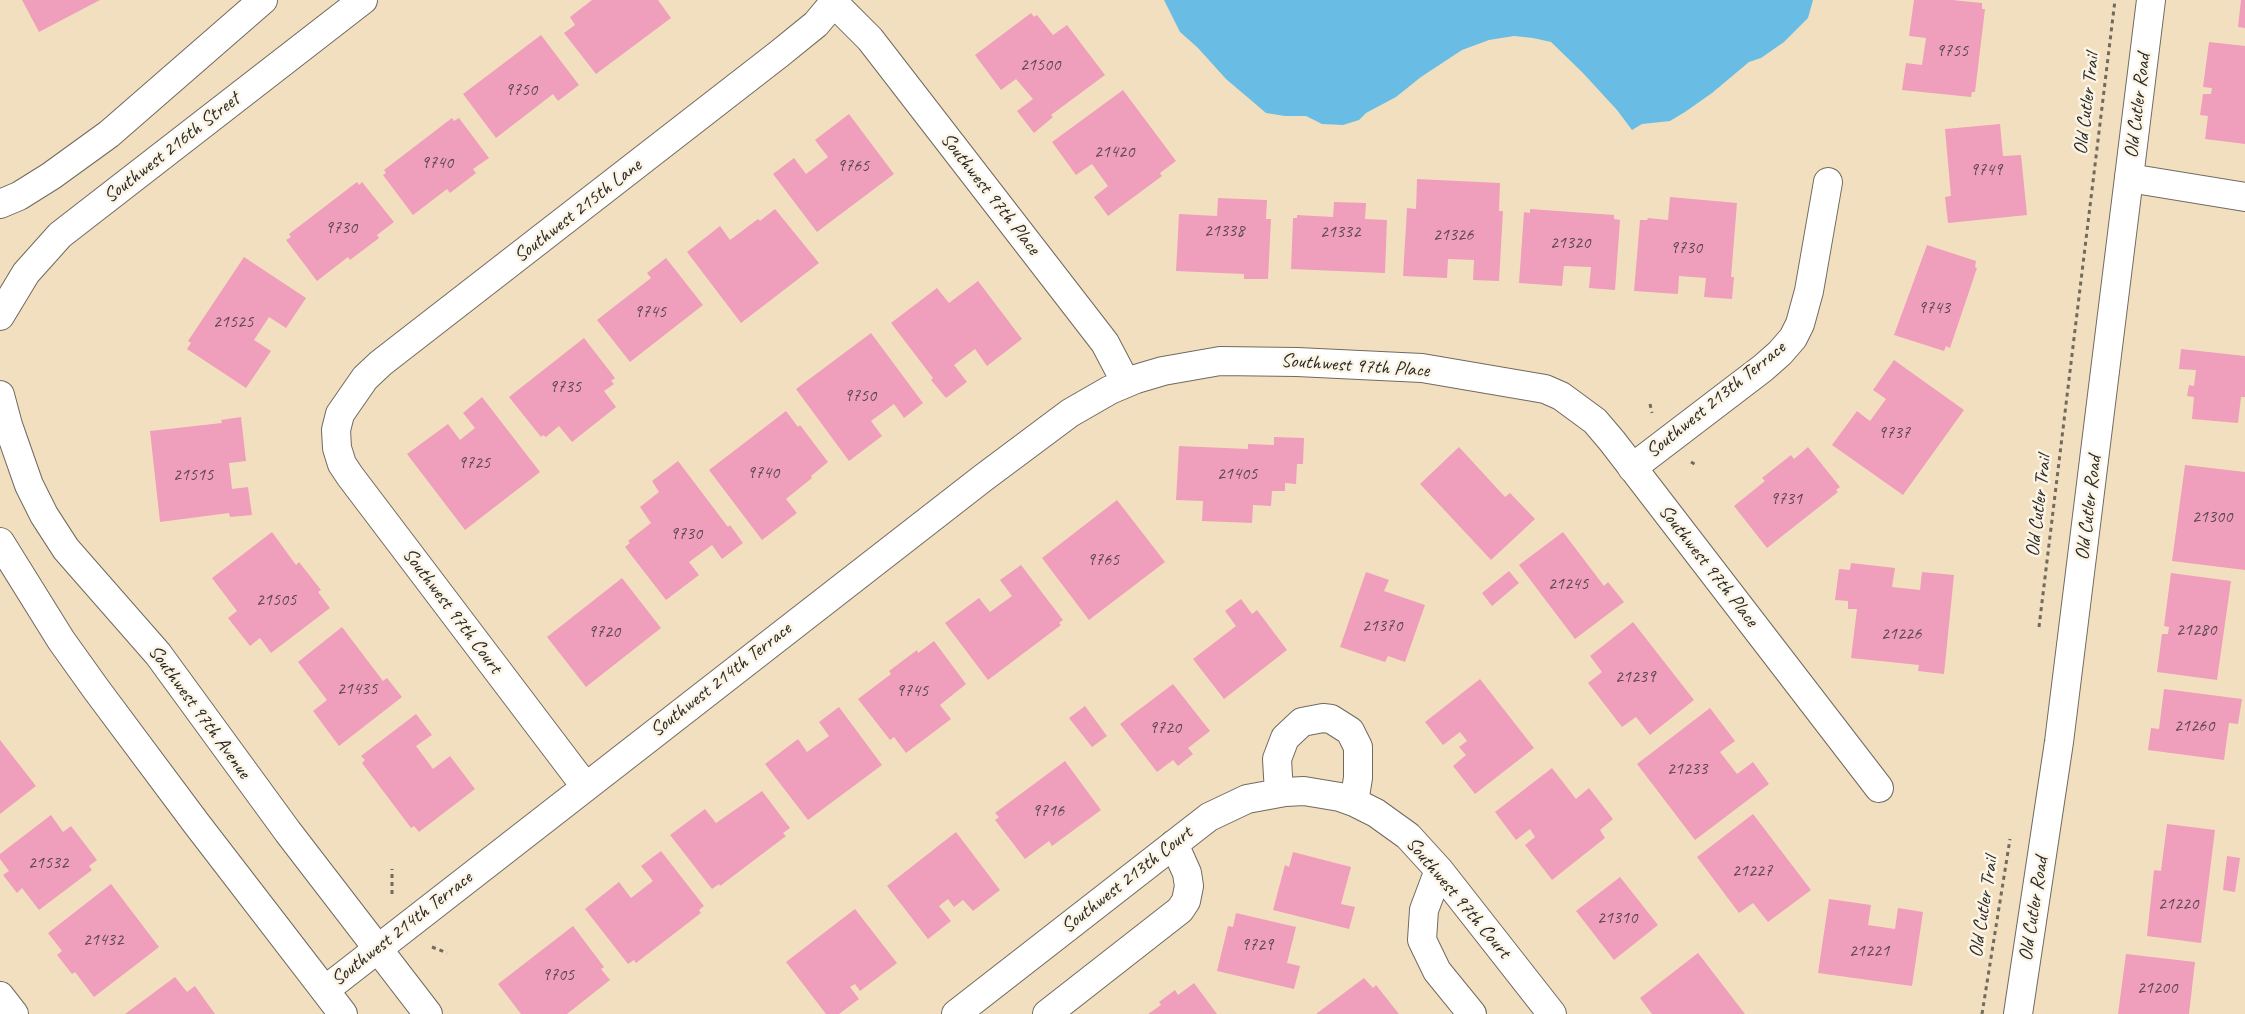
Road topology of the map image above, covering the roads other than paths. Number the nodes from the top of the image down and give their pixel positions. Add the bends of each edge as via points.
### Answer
1 (263, 0) edge
2 (363, 0) edge
3 (2151, 0) edge
4 (835, 2) edge
5 (2129, 178) junction
6 (1828, 182) dead end
7 (2245, 197) edge
8 (0, 204) edge
9 (0, 316) edge
10 (1126, 383) junction
11 (0, 395) edge
12 (336, 430) joint
13 (1632, 468) junction
14 (0, 542) edge
15 (585, 786) junction
16 (1879, 788) dead end
17 (1279, 793) junction
18 (1319, 793) joint
19 (1354, 802) junction
20 (1174, 844) junction
21 (1440, 870) junction
22 (377, 948) junction
23 (325, 990) junction
24 (0, 996) edge
25 (14, 1014) edge
26 (343, 1014) edge
27 (428, 1014) edge
28 (956, 1014) edge
29 (1047, 1014) edge
30 (1472, 1014) edge
31 (1552, 1014) edge
32 (2018, 1014) edge

1 - 8 street via 108,134 51,176
2 - 9 street, Southwest 216th Street via 60,235 26,273
3 - 5 street, Old Cutler Road
4 - 10 street, Southwest 97th Place via 870,39 1105,343
4 - 12 street, Southwest 215th Lane via 816,24 779,54 381,363 351,396 340,414
5 - 7 street
5 - 32 street, Old Cutler Road via 2059,742
6 - 13 street, Southwest 213th Terrace via 1809,291 1793,338 1762,368
10 - 13 street, Southwest 97th Place via 1192,365 1250,360 1422,368 1536,387 1561,396 1595,421
10 - 15 street, Southwest 214th Terrace via 1093,399 1037,437
11 - 22 street, Southwest 97th Avenue via 29,485 44,516 66,549 158,654
12 - 15 street, Southwest 97th Court via 337,448 350,476
13 - 16 street, Southwest 97th Place
14 - 23 street via 61,640 96,689
15 - 22 street, Southwest 214th Terrace
17 - 18 street, Southwest 213th Court
17 - 19 street via 1277,759 1285,738 1302,722 1332,719 1350,732 1358,747
17 - 20 street, Southwest 213th Court via 1247,799 1227,807
18 - 19 street, Southwest 97th Court
19 - 21 street, Southwest 97th Court via 1408,836
20 - 28 street, Southwest 213th Court
20 - 29 street via 1189,886 1180,910
21 - 30 street via 1424,910 1422,940 1437,970
21 - 31 street, Southwest 97th Court
22 - 23 street, Southwest 214th Terrace
22 - 27 street, Southwest 97th Avenue
23 - 26 street
24 - 25 street

